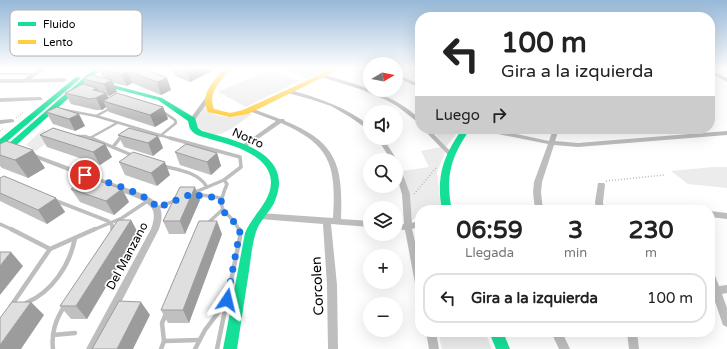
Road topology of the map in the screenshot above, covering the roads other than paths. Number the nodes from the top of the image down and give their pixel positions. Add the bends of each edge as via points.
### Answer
1 (69, 85) edge
2 (81, 85) edge
3 (107, 85) edge
4 (215, 85) edge
5 (304, 85) edge
6 (352, 85) edge
7 (290, 92) junction
8 (208, 98) junction
9 (40, 99) dead end
10 (0, 100) edge
11 (115, 106) edge
12 (53, 109) junction
13 (158, 109) edge
14 (251, 110) junction
15 (96, 116) junction
16 (415, 118) edge
17 (192, 120) junction
18 (282, 120) junction
19 (12, 121) dead end
20 (0, 122) edge
21 (117, 123) junction
22 (363, 124) edge
23 (130, 126) junction
24 (727, 133) edge
25 (431, 134) edge
26 (463, 134) edge
27 (508, 134) edge
28 (555, 134) edge
29 (71, 136) edge
30 (160, 136) junction
31 (90, 138) junction
32 (0, 143) edge
33 (552, 143) junction
34 (10, 147) junction
35 (113, 147) junction
36 (244, 147) junction
37 (450, 154) junction
38 (0, 155) edge
39 (138, 158) edge
40 (160, 165) edge
41 (224, 180) junction
42 (403, 185) edge
43 (602, 185) road end
44 (207, 187) junction
45 (194, 193) junction
46 (188, 195) edge
47 (182, 197) edge
48 (221, 198) junction
49 (50, 199) edge
50 (149, 200) junction
51 (446, 205) edge
52 (538, 205) edge
53 (599, 205) edge
54 (157, 208) junction
55 (222, 210) junction
56 (715, 215) edge
57 (260, 216) junction
58 (727, 216) edge
59 (328, 221) junction
60 (338, 222) junction
61 (111, 223) junction
62 (0, 224) edge
63 (363, 224) edge
64 (415, 225) edge
65 (206, 226) edge
66 (403, 227) edge
67 (408, 227) junction
68 (75, 238) junction
69 (108, 238) edge
70 (50, 250) junction
71 (415, 260) edge
72 (727, 289) edge
73 (715, 291) edge
74 (715, 295) edge
75 (70, 297) edge
76 (227, 300) junction
77 (11, 305) junction
78 (168, 309) edge
79 (7, 310) edge
80 (727, 322) edge
81 (75, 333) dead end
82 (52, 335) junction
83 (432, 337) edge
84 (498, 337) edge
85 (559, 337) edge
86 (633, 337) edge
87 (199, 340) junction
88 (164, 341) junction
89 (53, 349) edge
90 (91, 349) edge
91 (161, 349) edge
92 (195, 349) edge
93 (217, 349) edge
94 (230, 349) edge
95 (333, 349) edge
96 (434, 349) edge
97 (503, 349) edge
98 (565, 349) edge
99 (634, 349) edge

1 - 32 street
2 - 12 street
3 - 17 street, Notro via 160,99
4 - 8 street
5 - 7 street
6 - 16 street via 384,98
7 - 14 street
7 - 22 street via 317,98 342,109
8 - 14 street via 208,107 222,114 238,114
8 - 17 street
9 - 10 street
11 - 15 lane
12 - 15 lane via 67,109
12 - 34 street
13 - 30 lane via 176,121 174,126
14 - 18 street
15 - 21 lane
17 - 36 street, Notro via 194,129 199,133
18 - 36 street
18 - 60 street via 311,135 332,160 339,186
19 - 20 street
21 - 23 lane
21 - 31 lane
23 - 30 lane
23 - 35 lane
24 - 33 street via 598,145
25 - 37 street
26 - 37 street
27 - 33 street
28 - 33 street
29 - 31 lane
30 - 41 lane via 240,158 241,167
31 - 35 lane
33 - 52 street via 538,182
34 - 38 street
34 - 50 street
35 - 39 lane
36 - 57 street, Notro via 266,160 274,173 275,190
37 - 51 street via 443,183
40 - 44 lane via 197,176
41 - 44 lane
41 - 48 lane via 227,184
42 - 67 street
43 - 53 street
44 - 45 lane
45 - 46 lane
45 - 48 lane
47 - 54 lane
48 - 55 lane
49 - 61 lane
50 - 54 street
50 - 61 lane
54 - 90 street, Del Manzano via 159,214 155,229
55 - 65 lane
55 - 76 lane via 240,231
56 - 58 street
57 - 59 street
57 - 94 street, Notro via 251,229
59 - 60 street
59 - 95 street, Corcolen
60 - 63 street
61 - 68 lane
61 - 69 lane via 113,229
62 - 70 lane
64 - 67 street
66 - 67 street
67 - 71 street
68 - 70 lane
68 - 77 lane via 72,253 49,287 30,302
70 - 77 lane
72 - 73 street
74 - 80 street
75 - 82 lane via 58,317
76 - 87 lane
76 - 93 lane
77 - 79 lane
78 - 88 lane via 162,323
81 - 82 lane
82 - 89 lane
83 - 96 street
84 - 97 street
85 - 98 street
86 - 99 street
87 - 88 lane
87 - 92 lane
88 - 91 lane

